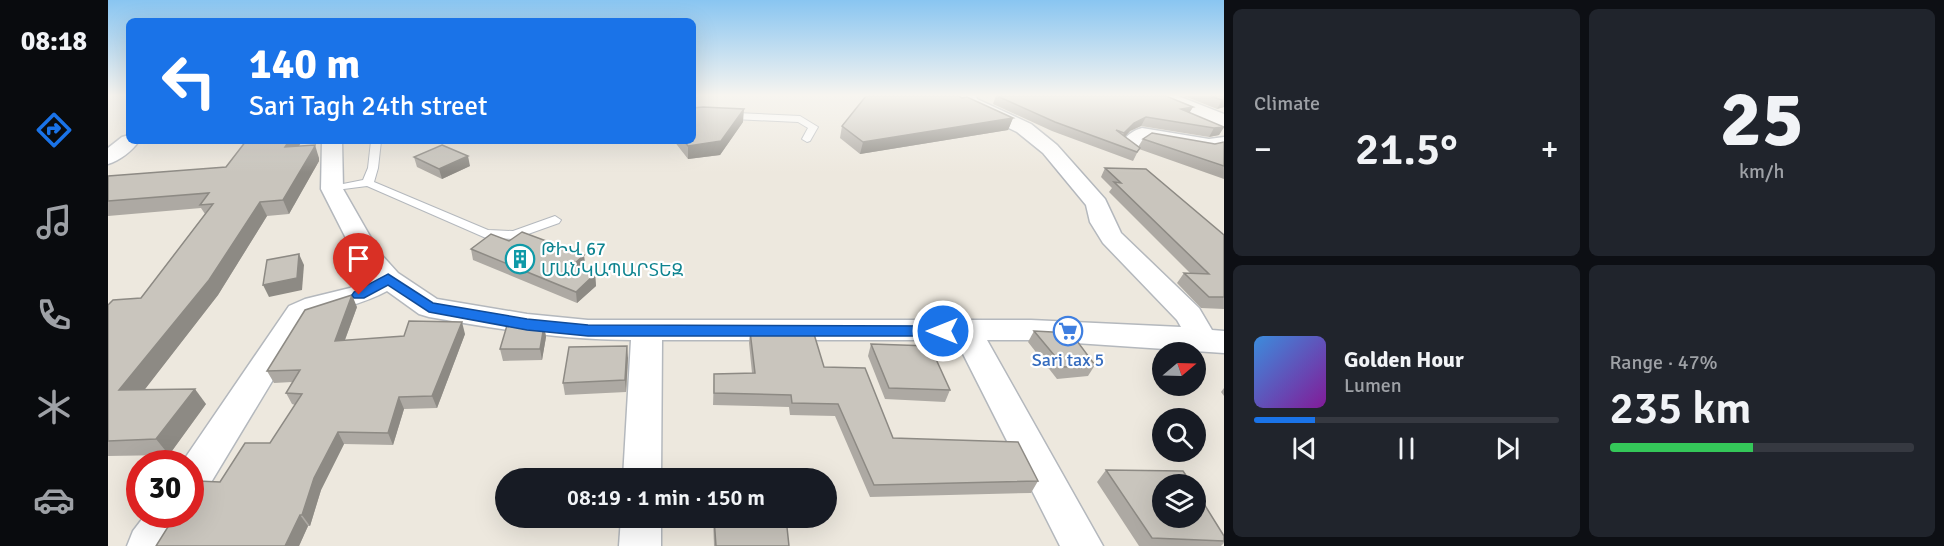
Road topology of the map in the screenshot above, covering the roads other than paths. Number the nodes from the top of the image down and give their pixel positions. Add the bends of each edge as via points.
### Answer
1 (804, 121) edge
2 (1010, 121) edge
3 (807, 139) dead end
4 (1132, 142) edge
5 (126, 143) edge
6 (1224, 143) edge
7 (332, 144) edge
8 (376, 144) edge
9 (108, 158) edge
10 (368, 183) junction
11 (332, 189) junction
12 (555, 220) dead end
13 (388, 279) junction
14 (647, 331) junction
15 (966, 331) junction
16 (1213, 340) edge
17 (204, 460) edge
18 (642, 468) edge
19 (160, 528) edge
20 (641, 528) edge
21 (148, 546) edge
22 (640, 546) edge
23 (1082, 546) edge

1 - 3 lane via 813,127
2 - 16 street via 1050,149 1096,204 1112,238
4 - 6 street via 1142,135 1209,146
5 - 9 street
7 - 11 street
8 - 10 lane
10 - 11 lane
10 - 12 lane via 486,234 514,235
11 - 13 street via 368,256
13 - 14 street via 429,307 527,324
13 - 17 street via 359,295 299,313
14 - 15 street
14 - 18 street
15 - 16 street via 1031,330
15 - 23 street
19 - 21 street
20 - 22 street

